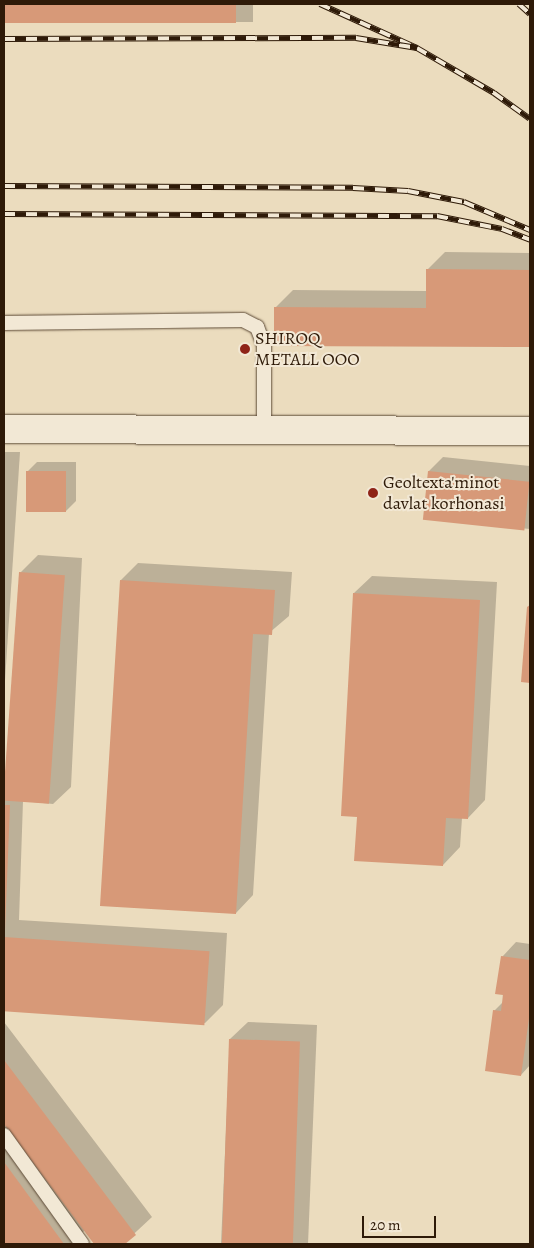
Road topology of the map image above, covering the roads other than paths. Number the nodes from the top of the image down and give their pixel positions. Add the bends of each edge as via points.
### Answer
1 (4, 323) edge
2 (4, 429) edge
3 (264, 431) junction
4 (530, 431) edge
5 (4, 1136) edge
6 (82, 1244) edge

1 - 3 lane via 243,320 257,327 264,345
2 - 3 street
3 - 4 street
5 - 6 lane

